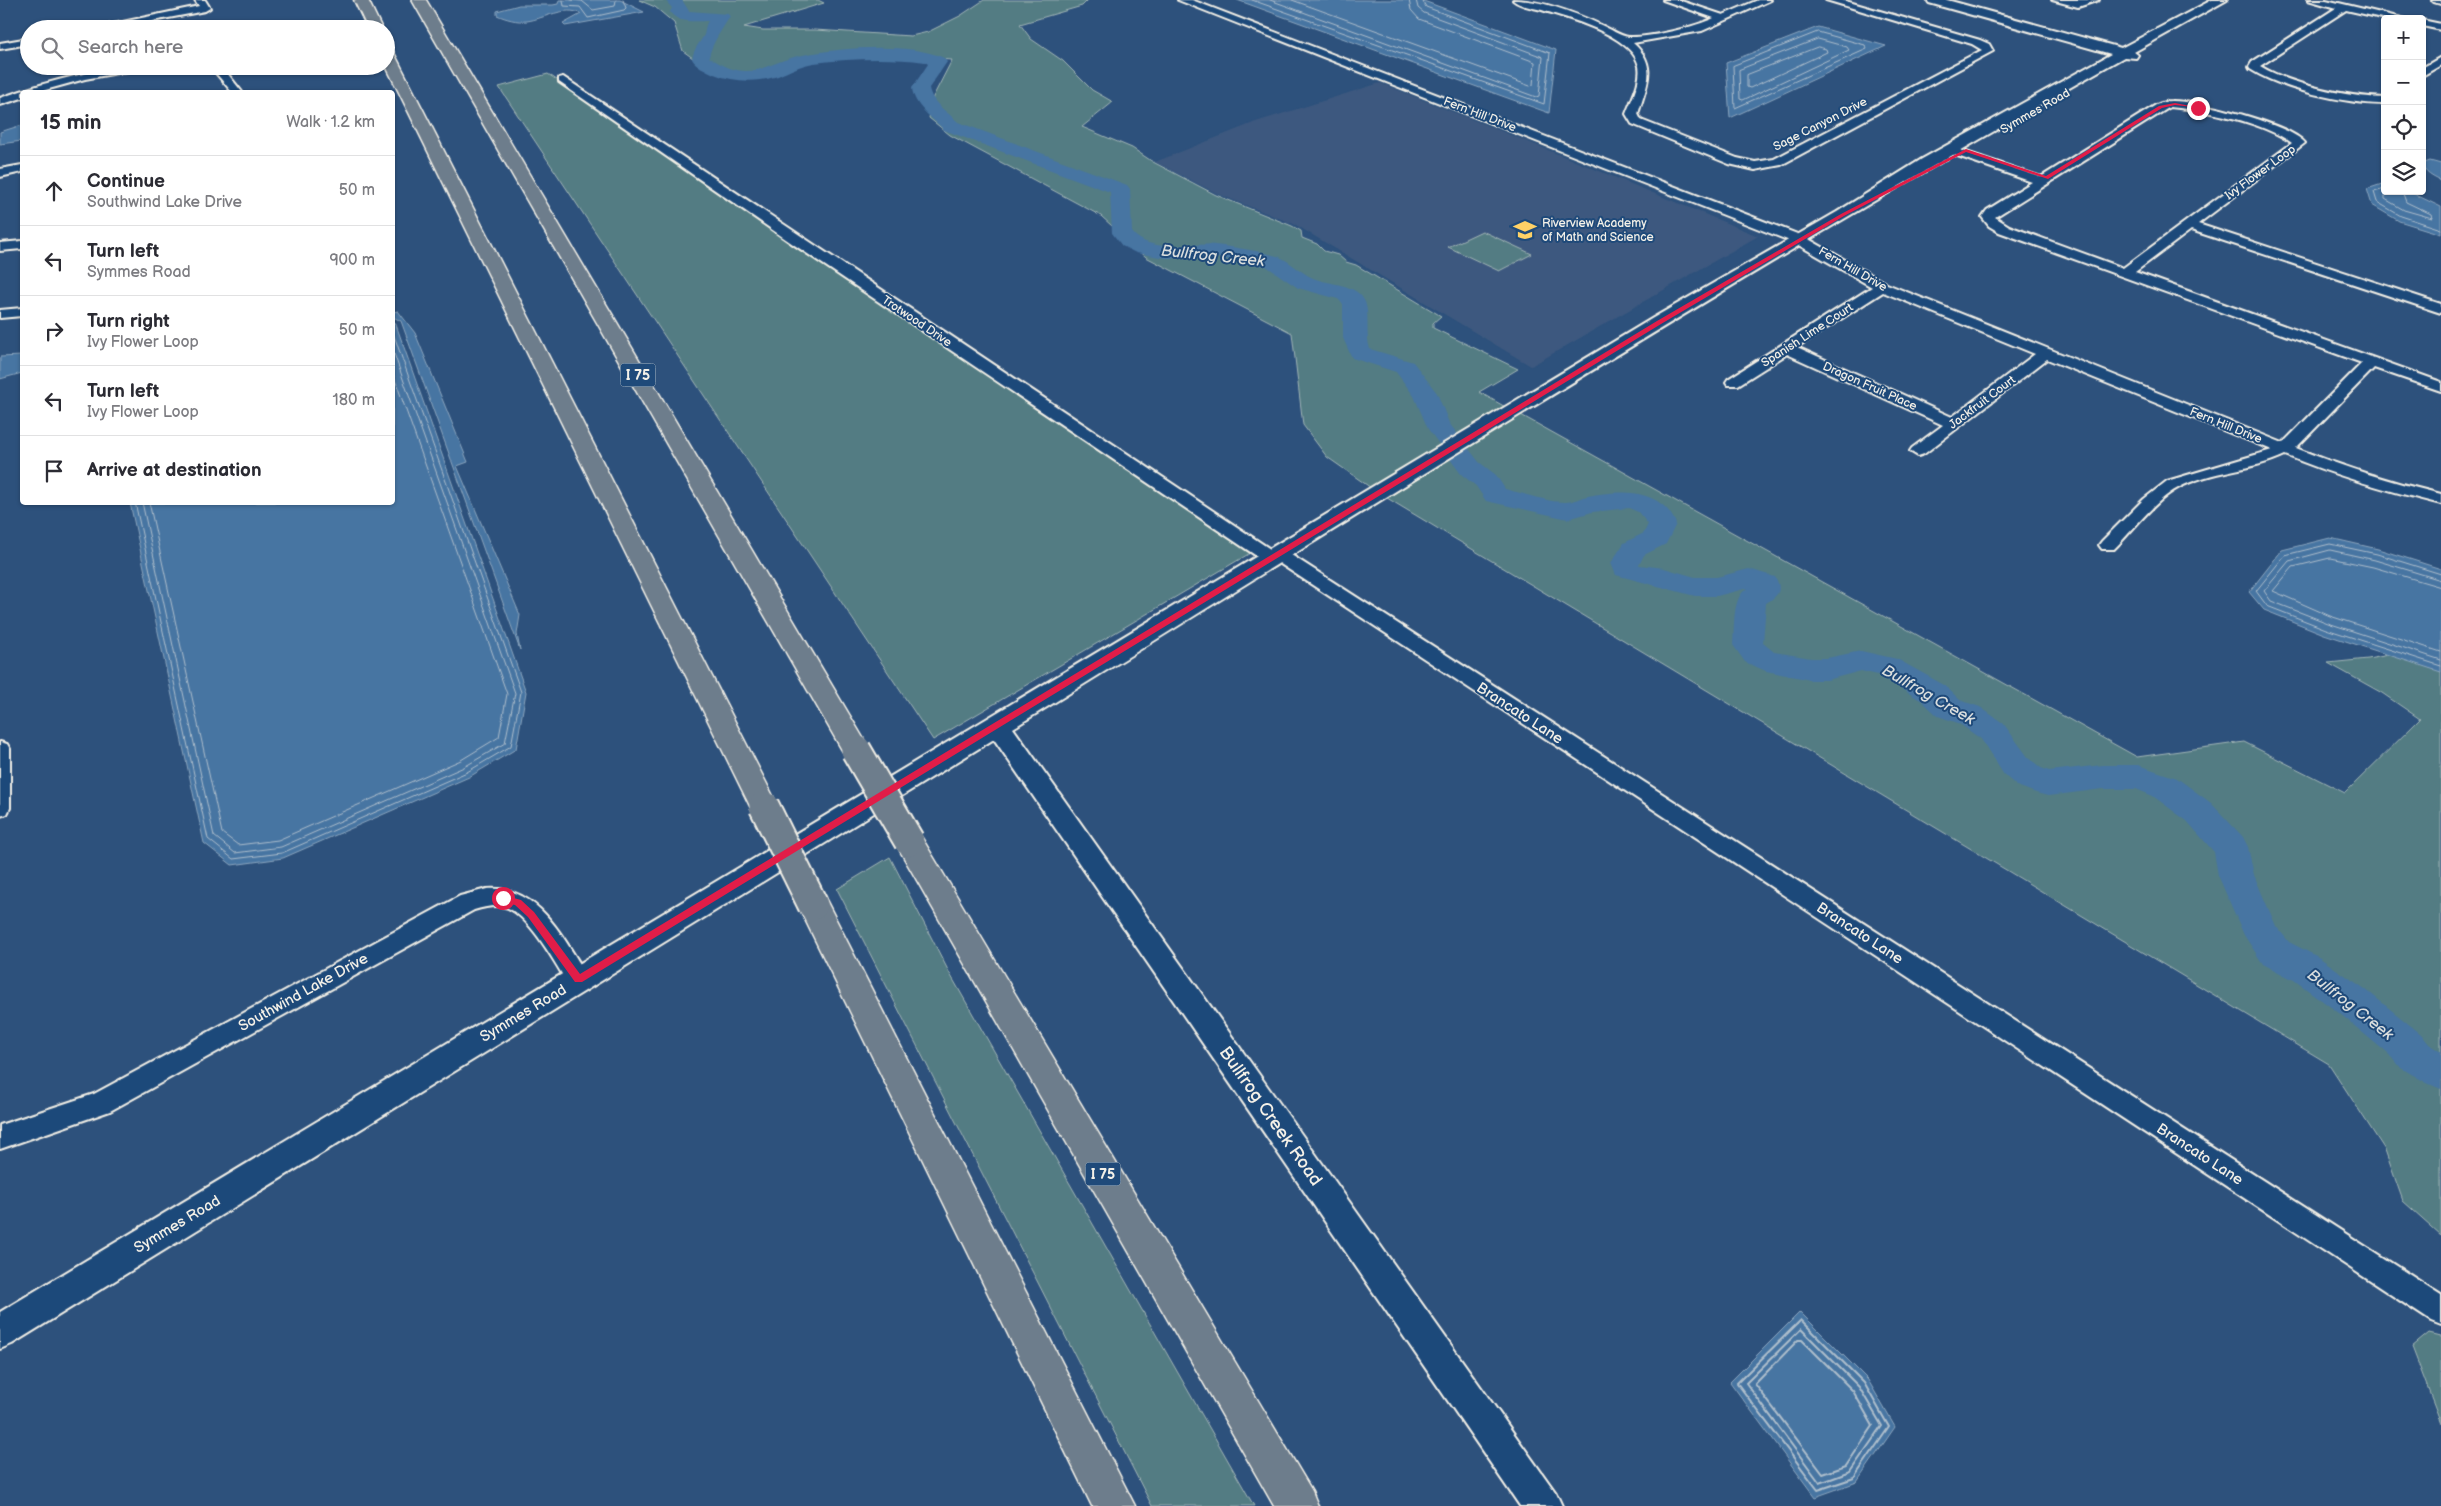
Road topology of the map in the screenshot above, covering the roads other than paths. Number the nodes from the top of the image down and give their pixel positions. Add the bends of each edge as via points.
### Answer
1 (200, 0) edge
2 (361, 0) edge
3 (419, 0) edge
4 (1183, 0) edge
5 (1518, 0) edge
6 (1668, 0) edge
7 (1766, 0) edge
8 (1831, 0) edge
9 (1933, 0) edge
10 (1955, 0) edge
11 (2057, 0) edge
12 (2094, 0) edge
13 (2222, 0) edge
14 (2313, 0) edge
15 (2331, 0) edge
16 (2437, 0) edge
17 (2441, 1) edge
18 (2350, 4) edge
19 (2383, 15) edge
20 (1723, 18) junction
21 (142, 20) edge
22 (371, 20) edge
23 (2426, 24) edge
24 (2441, 27) edge
25 (1626, 42) junction
26 (20, 43) edge
27 (0, 46) edge
28 (2130, 52) junction
29 (2441, 60) edge
30 (395, 69) edge
31 (2426, 71) edge
32 (90, 75) edge
33 (223, 75) edge
34 (564, 80) dead end
35 (35, 90) edge
36 (235, 90) edge
37 (20, 95) edge
38 (2381, 101) edge
39 (0, 102) edge
40 (1958, 150) junction
41 (20, 169) edge
42 (0, 173) edge
43 (2044, 179) junction
44 (2188, 225) junction
45 (1800, 240) junction
46 (20, 245) edge
47 (0, 247) edge
48 (2125, 273) junction
49 (1882, 288) junction
50 (2441, 309) edge
51 (20, 312) edge
52 (0, 314) edge
53 (1787, 348) junction
54 (2046, 353) junction
55 (2371, 362) junction
56 (1733, 382) dead end
57 (2441, 386) edge
58 (1954, 424) junction
59 (2286, 449) junction
60 (1918, 451) dead end
61 (2441, 499) edge
62 (2108, 545) dead end
63 (1276, 557) junction
64 (998, 726) junction
65 (0, 750) edge
66 (0, 808) edge
67 (578, 980) junction
68 (0, 1137) edge
69 (2441, 1311) edge
70 (0, 1332) edge
71 (1114, 1506) edge
72 (1297, 1506) edge
73 (1543, 1506) edge

1 - 21 street via 205,8
2 - 22 highway
3 - 72 highway, I 75, bridge
4 - 45 street, Fern Hill Drive
5 - 25 street, Sage Canyon Drive via 1601,28
6 - 20 street
7 - 20 street
8 - 25 street, Sage Canyon Drive via 1976,42 1988,51 1777,162 1755,166 1733,161 1636,122 1632,114 1644,66 1639,55
9 - 28 street
10 - 28 street
11 - 12 street via 2078,4
13 - 28 street, Symmes Road
14 - 18 street
15 - 18 street
16 - 17 street
18 - 19 street
18 - 38 street via 2254,67 2268,75 2354,99
20 - 25 street via 1698,30
23 - 24 street
26 - 27 street
28 - 40 street, Symmes Road
29 - 31 street
30 - 71 highway, bridge
32 - 35 street
33 - 36 street
34 - 63 street, Trotwood Drive via 798,241
37 - 39 street
40 - 43 street
40 - 45 street, Symmes Road
41 - 42 street
43 - 44 street, Ivy Flower Loop via 2169,104 2198,108 2284,133 2299,143
43 - 48 street, Ivy Flower Loop via 1991,213 1990,220 2004,229
44 - 48 street, Ivy Flower Loop
44 - 50 street
45 - 49 street, Fern Hill Drive
45 - 63 street, Symmes Road via 1644,331
46 - 47 street
48 - 55 street, Ivy Flower Loop
49 - 53 street, Spanish Lime Court
49 - 54 street, Fern Hill Drive
51 - 52 street
53 - 56 street, Spanish Lime Court
53 - 58 street, Dragon Fruit Place
54 - 58 street, Jackfruit Court
54 - 59 street, Fern Hill Drive
55 - 57 street, Ivy Flower Loop
55 - 59 street
58 - 60 street, Jackfruit Court
59 - 61 street, Fern Hill Drive via 2340,470
59 - 62 street via 2269,458 2204,472 2170,485
63 - 64 street, Symmes Road
63 - 69 street, Brancato Lane
64 - 67 street, Symmes Road
64 - 73 street, Bullfrog Creek Road
65 - 66 street
67 - 68 street, Southwind Lake Drive via 531,914 518,903 485,897 452,911 102,1103
67 - 70 street, Symmes Road

